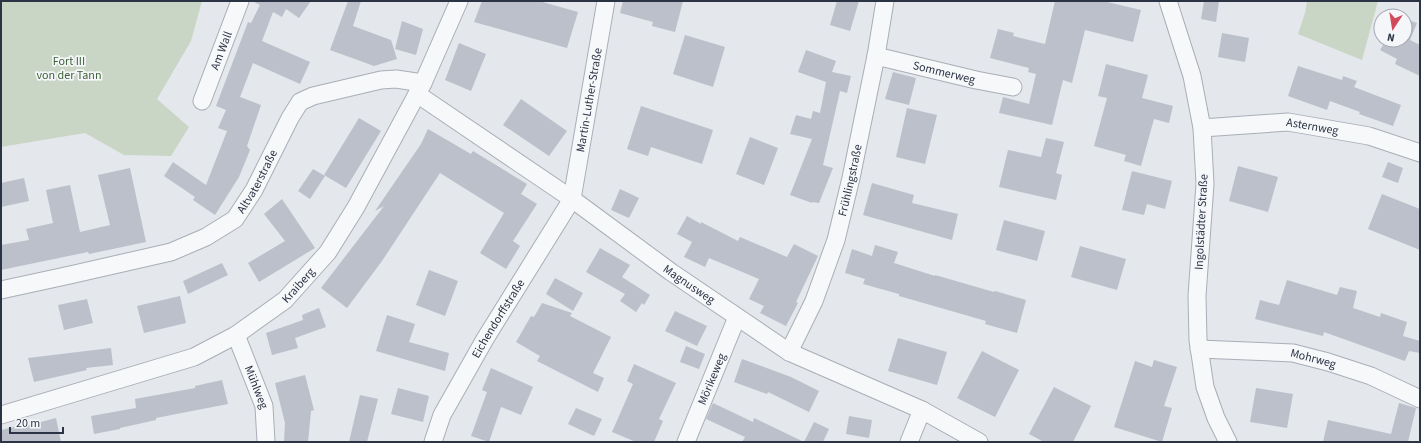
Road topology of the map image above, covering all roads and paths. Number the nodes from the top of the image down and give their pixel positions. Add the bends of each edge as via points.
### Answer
1 (240, 1) edge
2 (459, 1) edge
3 (606, 1) edge
4 (885, 1) edge
5 (1168, 1) edge
6 (876, 56) junction
7 (1013, 87) dead end
8 (420, 89) junction
9 (202, 101) dead end
10 (1202, 128) junction
11 (1420, 153) edge
12 (572, 200) junction
13 (1, 290) edge
14 (736, 317) junction
15 (236, 335) junction
16 (1199, 349) junction
17 (789, 352) junction
18 (1420, 399) edge
19 (922, 410) junction
20 (1, 415) edge
21 (266, 442) edge
22 (434, 442) edge
23 (686, 442) edge
24 (909, 442) edge
25 (979, 442) edge
26 (1228, 442) edge

1 - 9 street, Am Wall
2 - 8 street, Kraiberg
3 - 12 street, Martin-Luther-Straße
4 - 6 street, Frühlingstraße
5 - 10 street, Ingolstädter Straße via 1192,76
6 - 7 street, Sommerweg
6 - 17 street, Frühlingstraße via 836,240 814,301
8 - 12 street, Magnusweg
8 - 13 street, Altvaterstraße via 396,80 381,80 313,96 300,102 254,190 235,219 206,237 171,252
8 - 15 street, Kraiberg via 356,207 328,252 285,300
10 - 11 street, Asternweg via 1288,122 1369,136
10 - 16 street, Ingolstädter Straße via 1205,184 1197,296
12 - 14 street, Magnusweg
12 - 22 street, Eichendorffstraße via 485,339 442,414
14 - 17 street, Magnusweg
14 - 23 street, Mörikeweg
15 - 20 street, Kraiberg via 194,357
15 - 21 street, Mühlweg via 264,406
16 - 18 street, Mohrweg via 1293,353 1371,376
16 - 26 street, Ingolstädter Straße via 1205,387
17 - 19 street, Magnusweg
19 - 24 street
19 - 25 street, Magnusweg

